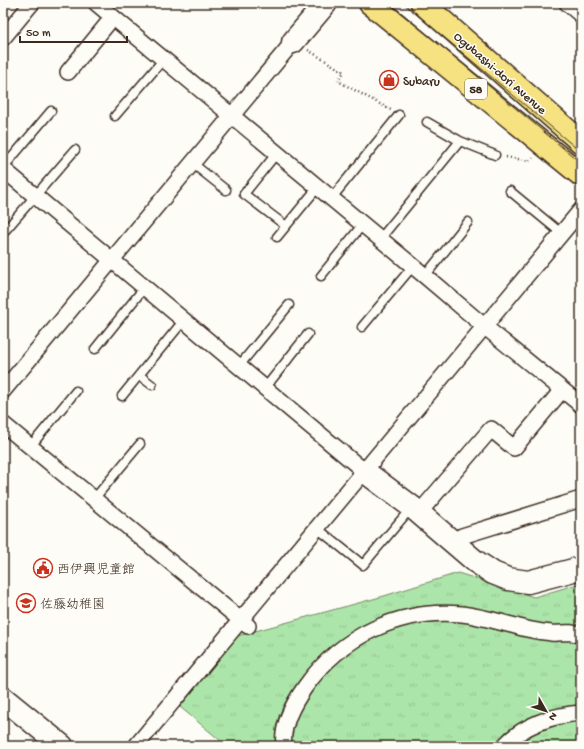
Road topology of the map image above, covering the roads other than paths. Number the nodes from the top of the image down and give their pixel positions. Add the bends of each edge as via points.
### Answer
1 (32, 3) edge
2 (96, 3) edge
3 (326, 3) edge
4 (370, 3) edge
5 (422, 3) edge
6 (567, 3) edge
7 (581, 15) edge
8 (113, 17) junction
9 (3, 38) edge
10 (293, 42) joint
11 (163, 60) junction
12 (68, 72) dead end
13 (51, 110) dead end
14 (399, 115) road end
15 (115, 116) dead end
16 (232, 116) junction
17 (427, 122) dead end
18 (460, 141) junction
19 (581, 142) edge
20 (75, 150) dead end
21 (276, 154) junction
22 (495, 155) road end
23 (192, 162) junction
24 (3, 169) edge
25 (581, 174) edge
26 (318, 188) junction
27 (226, 190) dead end
28 (510, 191) dead end
29 (35, 195) junction
30 (331, 199) junction
31 (581, 210) edge
32 (468, 222) dead end
33 (363, 224) junction
34 (286, 226) junction
35 (561, 233) junction
36 (3, 234) edge
37 (276, 237) dead end
38 (380, 239) junction
39 (112, 260) junction
40 (413, 266) junction
41 (321, 276) dead end
42 (425, 276) junction
43 (144, 288) junction
44 (289, 305) dead end
45 (184, 320) junction
46 (484, 326) junction
47 (362, 327) dead end
48 (308, 334) dead end
49 (95, 349) dead end
50 (239, 366) junction
51 (139, 375) junction
52 (152, 385) dead end
53 (265, 388) junction
54 (562, 390) junction
55 (3, 391) edge
56 (76, 391) dead end
57 (122, 396) dead end
58 (581, 405) edge
59 (3, 424) edge
60 (140, 444) dead end
61 (30, 447) junction
62 (364, 471) junction
63 (581, 499) edge
64 (94, 500) junction
65 (415, 510) junction
66 (317, 528) junction
67 (451, 541) junction
68 (581, 568) edge
69 (244, 623) junction
70 (581, 636) edge
71 (3, 698) edge
72 (581, 713) edge
73 (62, 746) edge
74 (136, 746) edge
75 (284, 746) edge
76 (504, 746) edge

1 - 9 street
2 - 8 street
3 - 10 street
4 - 25 main road, Ogubashi-dori Avenue / 58
5 - 19 main road, Ogubashi-dori Avenue / 58
6 - 7 street
8 - 11 street
8 - 12 street
10 - 16 street
11 - 15 lane
11 - 16 street
13 - 24 lane
14 - 30 lane
16 - 21 street
16 - 23 street
17 - 18 lane
18 - 22 lane
18 - 38 lane
20 - 29 lane
21 - 26 street
21 - 34 lane via 244,194
23 - 27 lane
23 - 39 street
24 - 29 street
26 - 30 street
26 - 34 lane
28 - 35 lane
29 - 36 lane
29 - 39 street
30 - 33 street
31 - 35 street
32 - 42 lane
33 - 38 street
33 - 41 lane
34 - 37 lane
35 - 46 street
38 - 40 street
39 - 43 street
39 - 55 street
40 - 42 street
40 - 47 lane
42 - 46 street
43 - 45 street
43 - 49 lane
44 - 50 lane
45 - 50 street
45 - 51 lane
46 - 54 street
46 - 62 street
48 - 53 lane
50 - 53 street
51 - 52 lane
51 - 57 lane
53 - 62 street
54 - 58 street
54 - 65 street via 514,448 491,429
56 - 61 lane
59 - 61 street
60 - 64 lane
61 - 64 street
62 - 65 street
62 - 66 street
63 - 67 street
64 - 69 street
65 - 66 lane via 363,565
65 - 67 street
66 - 69 street
67 - 68 street via 493,573 508,579 528,582
69 - 74 street
70 - 75 street via 573,632 552,633 527,629 462,614 418,614 373,628 334,653 311,678 291,708 283,740
71 - 73 street
72 - 76 street via 554,717 539,723 521,732

